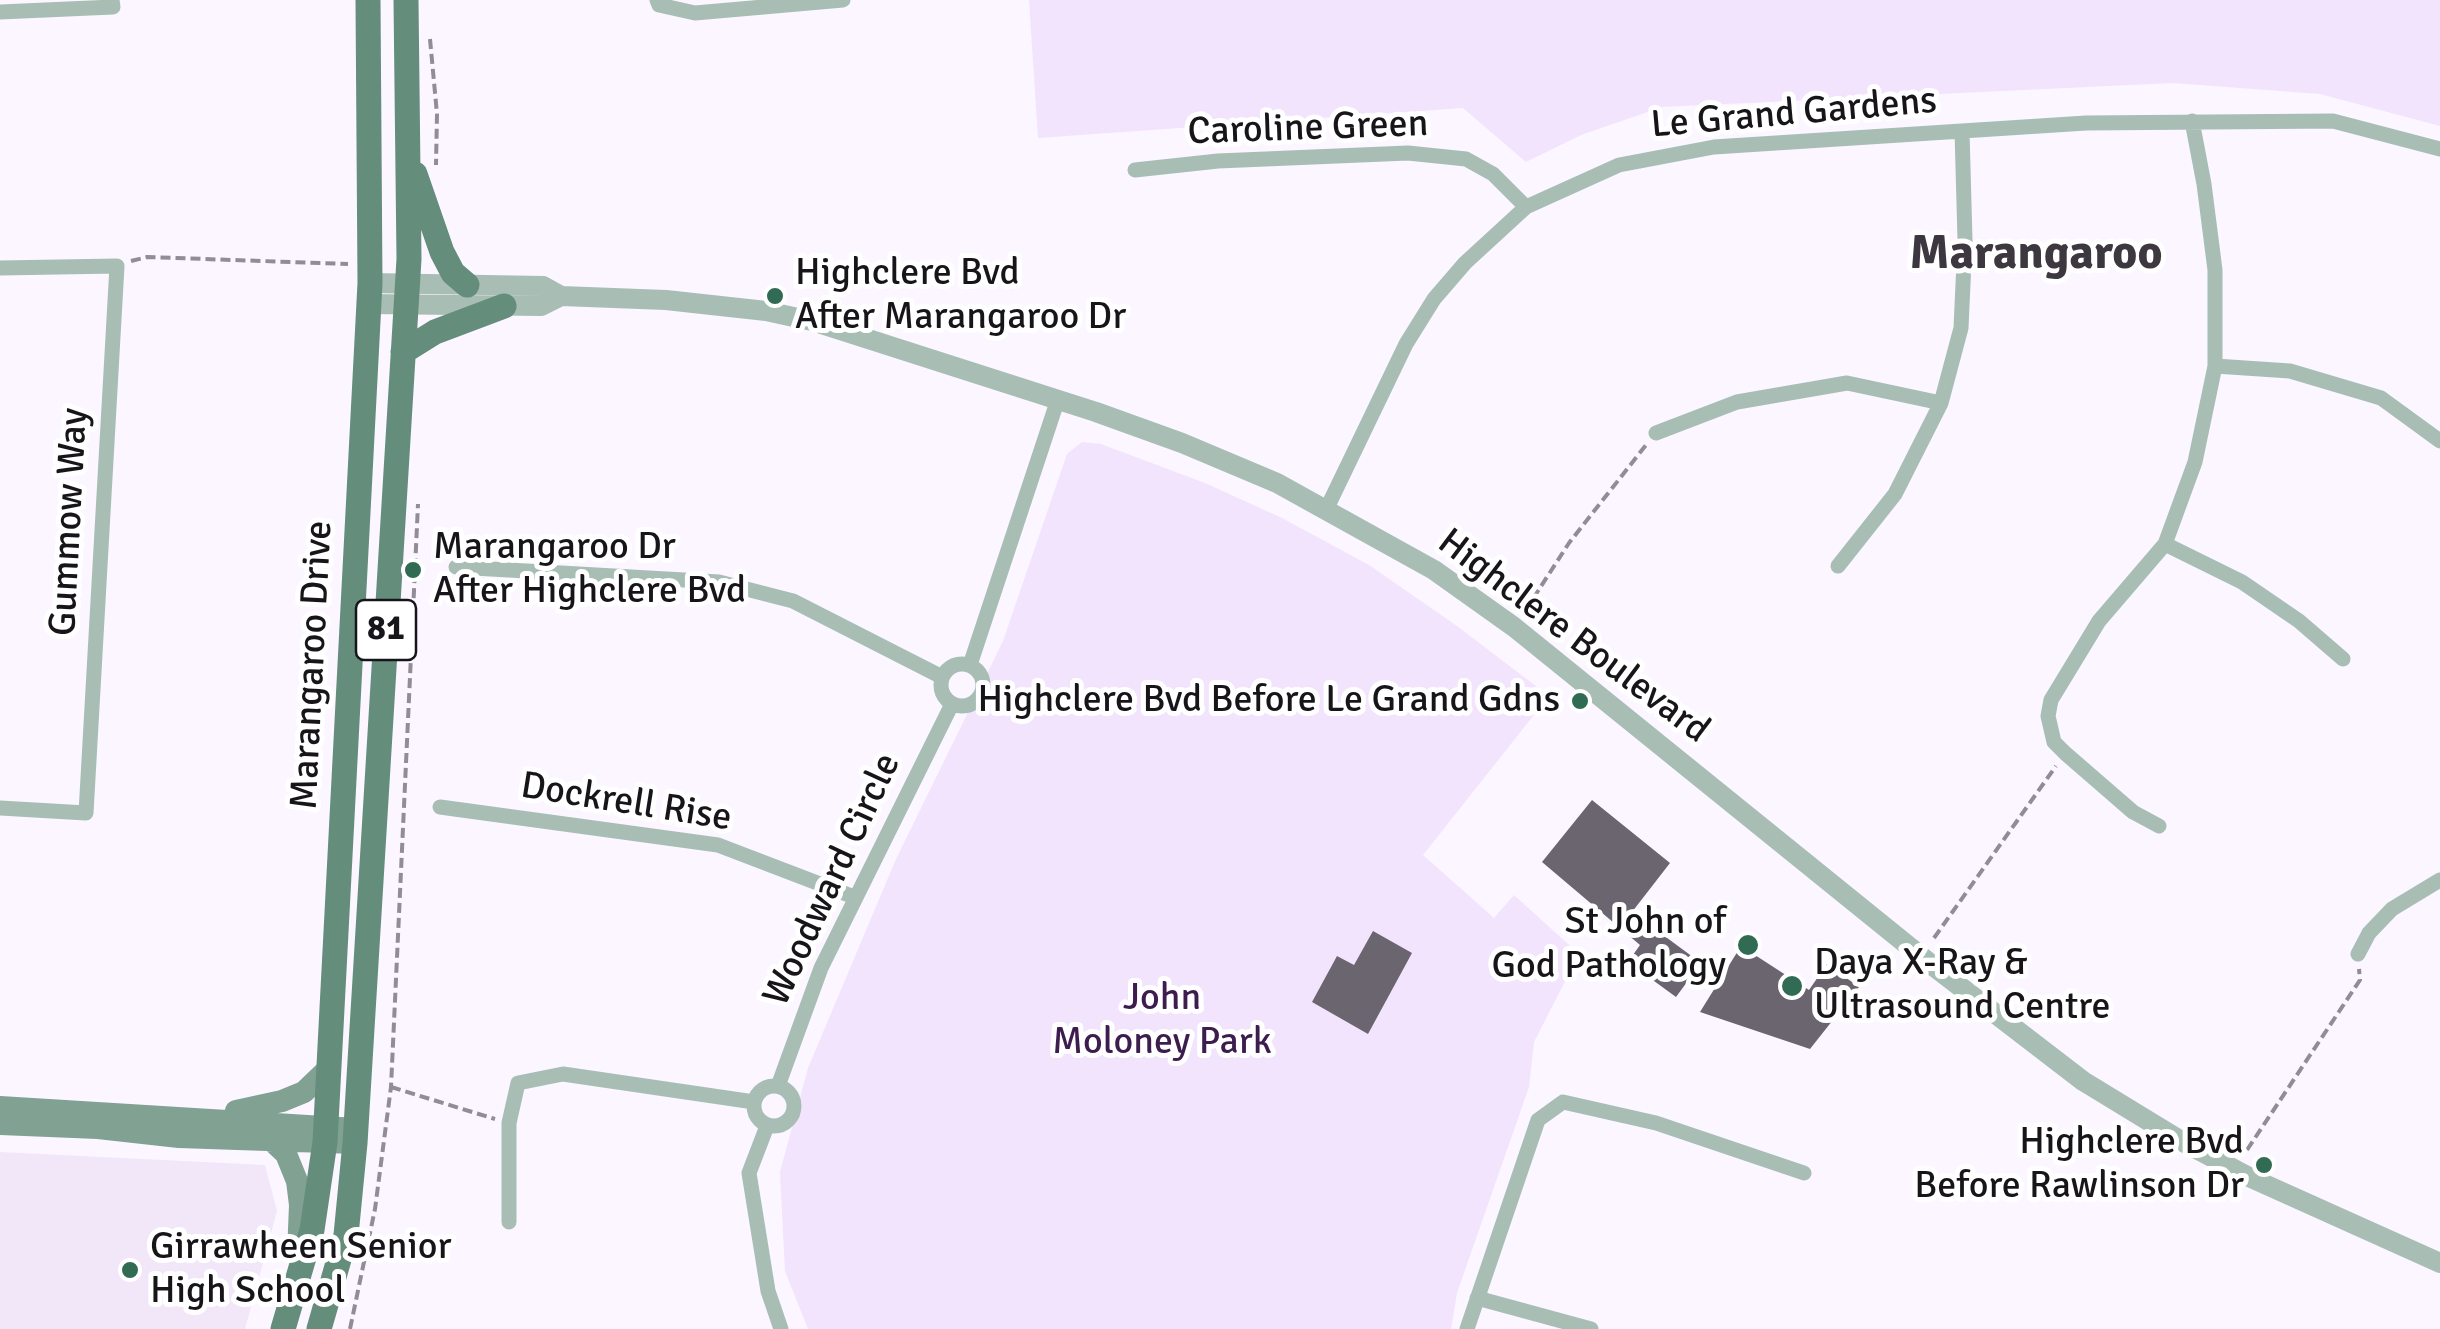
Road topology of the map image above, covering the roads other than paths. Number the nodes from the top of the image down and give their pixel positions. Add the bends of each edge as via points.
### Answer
1 (112, 0) edge
2 (368, 0) edge
3 (406, 0) edge
4 (843, 0) edge
5 (658, 2) edge
6 (0, 12) edge
7 (2192, 121) junction
8 (1962, 131) junction
9 (2440, 149) edge
10 (410, 160) junction
11 (1135, 170) dead end
12 (1526, 207) junction
13 (0, 268) edge
14 (466, 285) junction
15 (370, 294) junction
16 (407, 295) junction
17 (561, 296) junction
18 (504, 306) junction
19 (403, 352) junction
20 (2215, 366) junction
21 (1058, 399) junction
22 (1941, 403) junction
23 (1656, 434) road end
24 (2440, 441) edge
25 (1327, 508) junction
26 (2165, 544) junction
27 (1838, 566) dead end
28 (456, 567) dead end
29 (2343, 659) dead end
30 (970, 664) junction
31 (942, 677) junction
32 (952, 704) junction
33 (440, 807) dead end
34 (0, 808) edge
35 (2159, 826) dead end
36 (2440, 880) edge
37 (854, 897) junction
38 (2358, 954) road end
39 (329, 1068) junction
40 (778, 1086) junction
41 (754, 1102) junction
42 (0, 1107) edge
43 (193, 1118) junction
44 (0, 1124) edge
45 (768, 1126) junction
46 (326, 1134) junction
47 (355, 1136) junction
48 (270, 1139) junction
49 (1804, 1173) dead end
50 (509, 1222) dead end
51 (2440, 1263) edge
52 (295, 1288) junction
53 (1477, 1298) junction
54 (283, 1329) edge
55 (319, 1329) edge
56 (781, 1329) edge
57 (1467, 1329) edge
58 (1591, 1329) edge

1 - 6 street via 112,7
2 - 15 main road, Marangaroo Drive / 81
3 - 10 main road, Marangaroo Drive / 81
4 - 5 street via 695,13
7 - 8 street, Le Grand Gardens
7 - 9 street, Le Grand Gardens via 2333,122
7 - 20 street via 2215,270
8 - 12 street, Le Grand Gardens via 1714,147 1619,165
8 - 22 street via 1961,328
10 - 14 main road via 442,252
10 - 16 main road, Marangaroo Drive / 81
11 - 12 street, Caroline Green via 1408,153 1466,159 1493,174
12 - 25 street, Le Grand Gardens via 1434,298
13 - 34 street, Gummow Way via 117,266 86,813
14 - 16 street, Highclere Boulevard
14 - 17 street, Highclere Boulevard via 543,286
15 - 16 street, Highclere Boulevard
15 - 39 main road, Marangaroo Drive / 81
16 - 18 street, Highclere Boulevard
16 - 19 main road, Marangaroo Drive / 81
17 - 18 street, Highclere Boulevard via 541,306
17 - 21 street, Highclere Boulevard via 766,311
18 - 19 main road
19 - 47 main road, Marangaroo Drive / 81
20 - 24 street via 2290,371 2381,398
20 - 26 street via 2195,462
21 - 25 street, Highclere Boulevard via 1234,463
21 - 30 street, Woodward Circle
22 - 23 street via 1847,383 1737,402
22 - 27 street via 1895,494
25 - 51 street, Highclere Boulevard via 1434,570 1514,628 2083,1081 2252,1178
26 - 29 street via 2242,582
26 - 35 street via 2099,621 2051,700 2050,728 2065,753
28 - 31 street via 718,582 793,602
30 - 31 street via 953,666
30 - 32 street, Woodward Circle via 982,678 981,696 968,706
31 - 32 street via 942,692
32 - 37 street, Woodward Circle
33 - 37 street, Dockrell Rise via 718,845
36 - 38 street via 2392,909
37 - 40 street, Woodward Circle
39 - 43 main road via 304,1092 282,1101
39 - 46 main road, Marangaroo Drive / 81
40 - 41 street via 762,1090
40 - 45 street, Woodward Circle via 792,1096 793,1114 782,1125
41 - 45 street via 756,1117
41 - 50 street via 562,1074 518,1083 509,1123
42 - 43 main road
43 - 46 main road
44 - 48 main road
45 - 56 street, Woodward Circle via 750,1173 768,1291
46 - 47 main road
46 - 48 main road
46 - 52 main road, Marangaroo Drive / 81 via 312,1230
47 - 55 main road, Marangaroo Drive / 81 via 346,1235
48 - 52 main road via 286,1154 296,1181
49 - 53 street via 1656,1124 1563,1102 1538,1120
52 - 54 main road, Marangaroo Drive / 81
53 - 57 street
53 - 58 street

